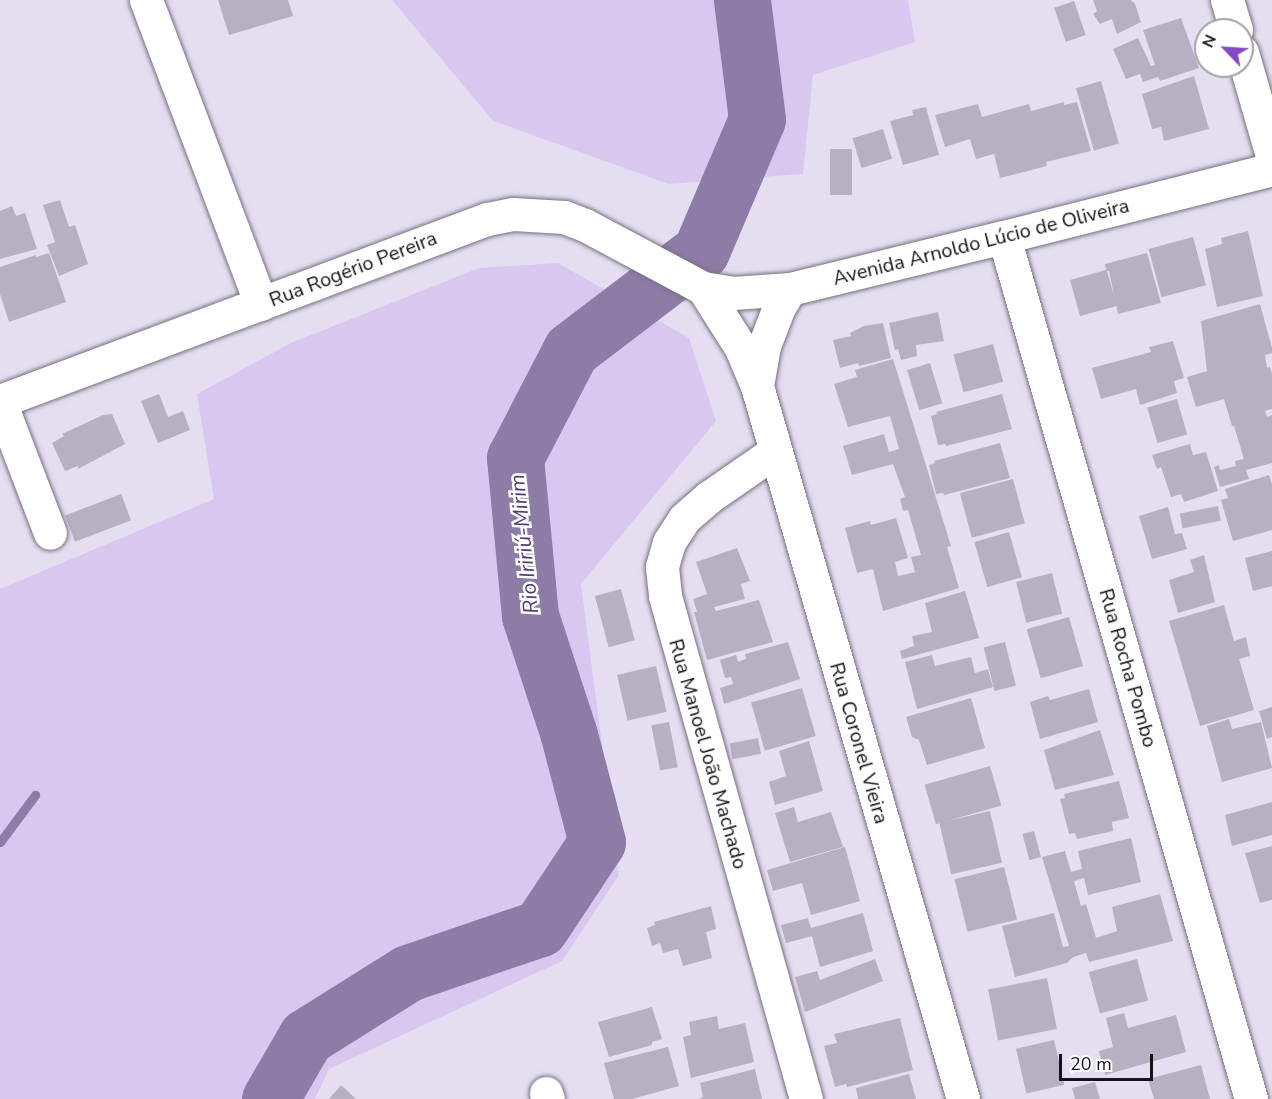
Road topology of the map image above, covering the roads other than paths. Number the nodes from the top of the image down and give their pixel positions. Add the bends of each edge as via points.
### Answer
1 (146, 0) edge
2 (1227, 0) edge
3 (1232, 18) edge
4 (1250, 78) edge
5 (1272, 156) edge
6 (1272, 169) edge
7 (1004, 237) junction
8 (700, 286) junction
9 (790, 289) junction
10 (261, 304) junction
11 (757, 386) junction
12 (0, 401) edge
13 (774, 452) junction
14 (50, 533) dead end
15 (806, 1099) edge
16 (963, 1099) edge
17 (1251, 1099) edge

1 - 10 street
2 - 3 street
4 - 5 street
6 - 7 street, Avenida Arnoldo Lúcio de Oliveira
7 - 9 street, Avenida Arnoldo Lúcio de Oliveira
7 - 17 street, Rua Rocha Pombo
8 - 9 street, Avenida Arnoldo Lúcio de Oliveira via 733,293
8 - 10 street, Rua Rogério Pereira via 564,217 513,214 487,219
8 - 11 street, Rua Coronel Vieira via 741,348
9 - 11 street via 764,345
10 - 12 street, Rua Rogério Pereira
11 - 13 street, Rua Coronel Vieira
12 - 14 street
13 - 15 street, Rua Manoel João Machado via 684,519 669,542 662,567 665,596
13 - 16 street, Rua Coronel Vieira

